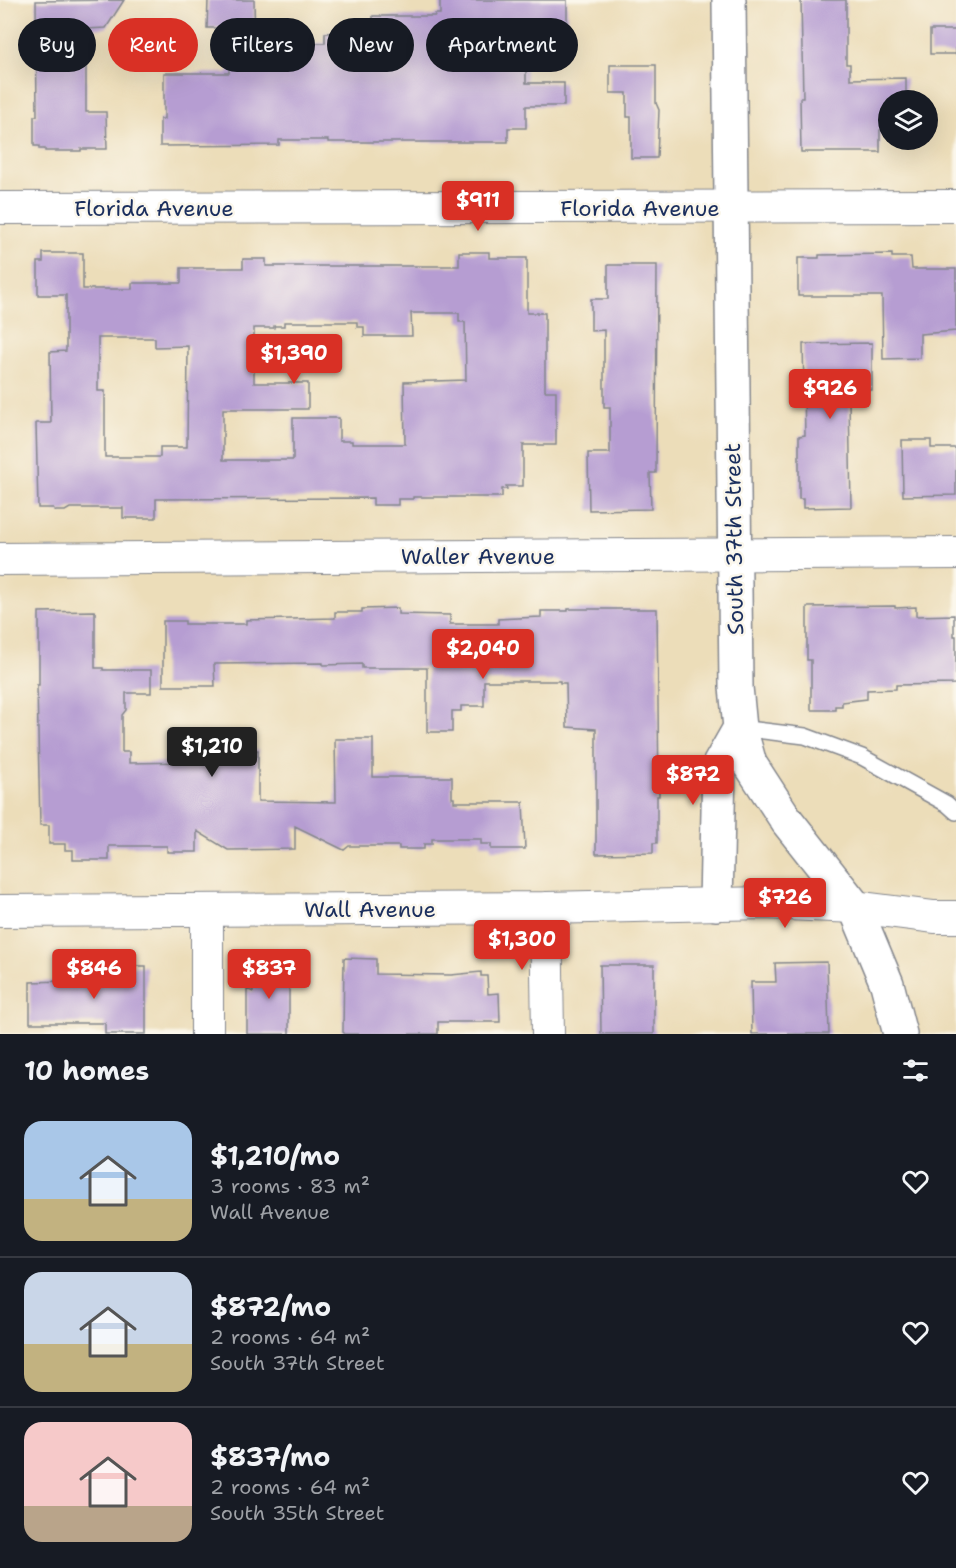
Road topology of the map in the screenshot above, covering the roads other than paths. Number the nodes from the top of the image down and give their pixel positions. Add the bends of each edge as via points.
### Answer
1 (729, 0) edge
2 (956, 206) edge
3 (0, 208) edge
4 (732, 208) junction
5 (956, 553) edge
6 (734, 554) junction
7 (0, 559) edge
8 (740, 728) junction
9 (956, 812) edge
10 (716, 904) junction
11 (855, 907) junction
12 (546, 908) junction
13 (207, 910) junction
14 (0, 911) edge
15 (956, 917) edge
16 (207, 1034) edge
17 (548, 1034) edge
18 (900, 1034) edge

1 - 4 street, South 37th Street
2 - 4 street, Florida Avenue
3 - 4 street, Florida Avenue
4 - 6 street, South 37th Street
5 - 6 street, Waller Avenue
6 - 7 street, Waller Avenue
6 - 8 street, South 37th Street
8 - 9 lane via 805,736 861,757
8 - 10 street via 719,765
8 - 11 street, South 37th Street via 750,764 787,821
10 - 11 street, Wall Avenue
10 - 12 street, Wall Avenue
11 - 15 street, Wall Avenue
11 - 18 street, South 37th Street via 887,984
12 - 13 street, Wall Avenue
12 - 17 street
13 - 14 street, Wall Avenue
13 - 16 street

